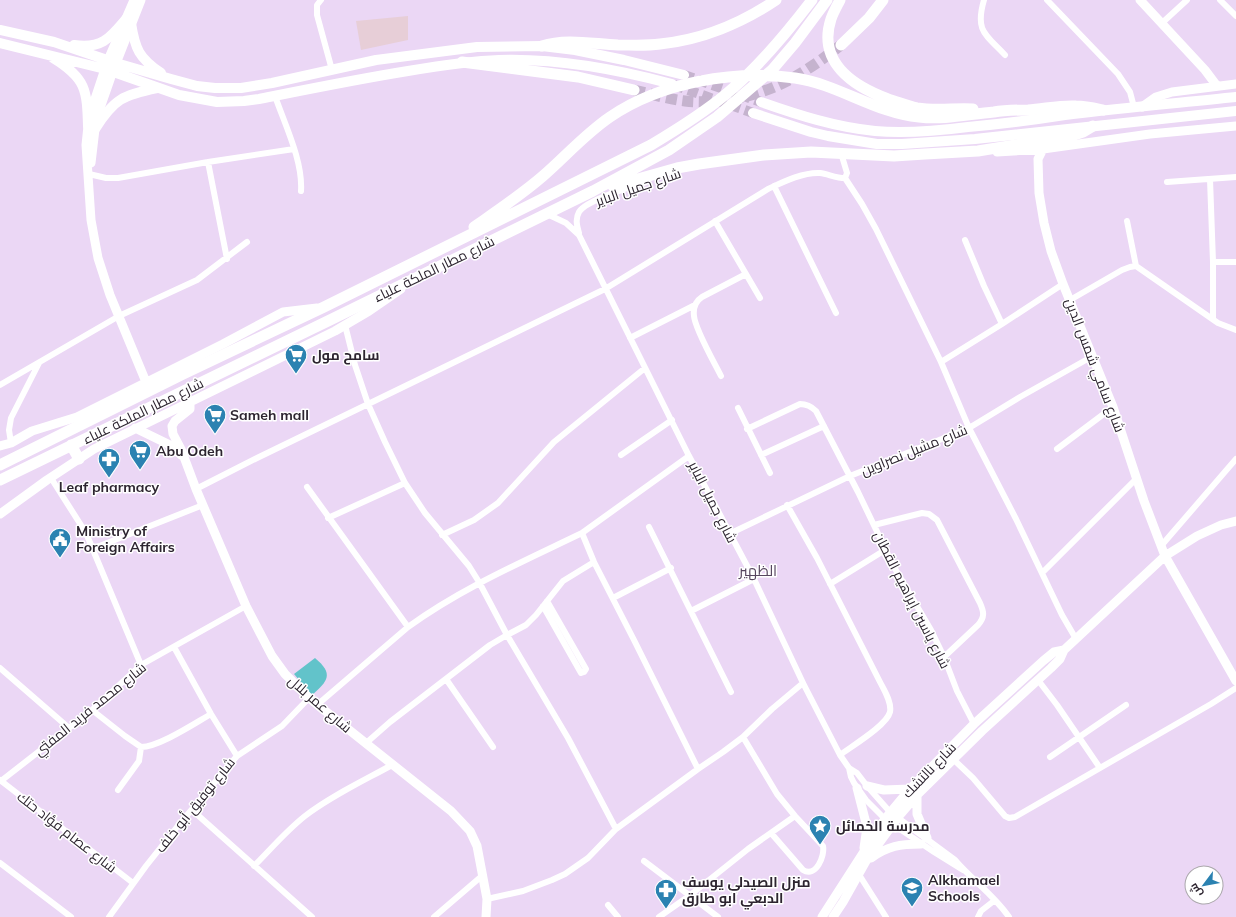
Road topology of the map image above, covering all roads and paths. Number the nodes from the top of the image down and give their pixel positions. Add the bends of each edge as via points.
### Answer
1 (134, 0) edge
2 (141, 0) edge
3 (321, 0) edge
4 (776, 0) edge
5 (812, 0) edge
6 (827, 0) edge
7 (840, 0) edge
8 (883, 0) edge
9 (984, 0) edge
10 (1046, 0) edge
11 (1140, 0) edge
12 (1187, 0) edge
13 (1220, 0) edge
14 (1236, 16) edge
15 (128, 21) junction
16 (1162, 22) junction
17 (0, 30) edge
18 (0, 42) edge
19 (54, 42) junction
20 (841, 45) tunnel mouth
21 (542, 46) junction
22 (41, 52) junction
23 (1005, 55) dead end
24 (462, 62) junction
25 (111, 66) junction
26 (332, 70) junction
27 (684, 75) tunnel mouth
28 (171, 79) junction
29 (672, 84) tunnel mouth
30 (1236, 84) edge
31 (1217, 86) junction
32 (157, 88) junction
33 (634, 90) tunnel mouth
34 (275, 96) junction
35 (1236, 97) edge
36 (761, 102) tunnel mouth
37 (1138, 107) junction
38 (1104, 110) junction
39 (995, 111) junction
40 (1236, 111) edge
41 (754, 113) tunnel mouth
42 (1093, 126) junction
43 (1236, 126) edge
44 (91, 127) junction
45 (294, 149) junction
46 (1043, 149) junction
47 (1026, 150) junction
48 (978, 151) junction
49 (841, 153) junction
50 (208, 162) junction
51 (699, 164) junction
52 (1038, 171) junction
53 (89, 174) junction
54 (1236, 176) edge
55 (845, 178) junction
56 (1210, 179) junction
57 (1167, 182) dead end
58 (774, 186) junction
59 (302, 191) dead end
60 (593, 191) junction
61 (546, 214) junction
62 (715, 221) junction
63 (1126, 221) dead end
64 (579, 235) junction
65 (965, 240) dead end
66 (247, 242) dead end
67 (440, 250) junction
68 (227, 259) junction
69 (1213, 262) junction
70 (1236, 262) edge
71 (1136, 266) junction
72 (746, 274) junction
73 (413, 279) junction
74 (1063, 284) junction
75 (605, 289) junction
76 (760, 298) dead end
77 (1070, 300) junction
78 (695, 305) junction
79 (836, 313) dead end
80 (119, 316) junction
81 (1213, 319) junction
82 (1002, 324) junction
83 (345, 325) junction
84 (1236, 330) edge
85 (630, 338) junction
86 (1093, 356) junction
87 (941, 362) junction
88 (39, 363) junction
89 (645, 368) junction
90 (182, 370) junction
91 (721, 376) dead end
92 (146, 382) junction
93 (0, 385) edge
94 (190, 402) junction
95 (368, 404) junction
96 (1113, 407) junction
97 (738, 408) dead end
98 (672, 420) junction
99 (79, 421) junction
100 (824, 426) junction
101 (135, 428) junction
102 (970, 428) junction
103 (747, 429) junction
104 (11, 443) junction
105 (71, 445) junction
106 (0, 446) edge
107 (1057, 449) dead end
108 (621, 455) dead end
109 (761, 455) junction
110 (689, 456) junction
111 (0, 458) edge
112 (15, 458) junction
113 (183, 458) junction
114 (1236, 458) edge
115 (78, 459) junction
116 (0, 465) edge
117 (770, 473) dead end
118 (850, 476) junction
119 (1136, 478) junction
120 (49, 479) junction
121 (0, 480) edge
122 (405, 483) junction
123 (307, 487) dead end
124 (196, 489) junction
125 (203, 505) junction
126 (787, 505) junction
127 (0, 514) edge
128 (328, 518) junction
129 (1236, 521) edge
130 (874, 525) junction
131 (649, 527) dead end
132 (582, 533) junction
133 (729, 534) junction
134 (442, 535) junction
135 (1162, 546) junction
136 (92, 549) junction
137 (885, 550) junction
138 (1165, 556) junction
139 (595, 563) junction
140 (671, 568) junction
141 (1042, 573) junction
142 (754, 579) junction
143 (479, 582) junction
144 (830, 584) junction
145 (613, 598) junction
146 (547, 605) junction
147 (246, 606) junction
148 (691, 611) junction
149 (408, 627) junction
150 (508, 637) junction
151 (1076, 639) junction
152 (174, 647) junction
153 (1064, 650) junction
154 (944, 657) junction
155 (578, 661) dead end
156 (141, 665) junction
157 (0, 668) edge
158 (446, 679) junction
159 (1038, 680) junction
160 (1236, 680) edge
161 (803, 683) junction
162 (1236, 688) edge
163 (731, 692) dead end
164 (309, 698) junction
165 (317, 705) junction
166 (1126, 705) dead end
167 (92, 710) junction
168 (211, 714) junction
169 (974, 724) junction
170 (69, 728) junction
171 (743, 737) junction
172 (1079, 738) junction
173 (365, 744) junction
174 (141, 747) junction
175 (492, 747) dead end
176 (840, 754) junction
177 (238, 756) junction
178 (1050, 757) dead end
179 (953, 759) junction
180 (392, 765) junction
181 (849, 768) junction
182 (1100, 768) junction
183 (698, 769) junction
184 (1, 781) edge
185 (867, 786) junction
186 (857, 788) junction
187 (118, 790) dead end
188 (913, 792) junction
189 (192, 810) junction
190 (796, 816) junction
191 (891, 818) junction
192 (616, 829) junction
193 (771, 833) junction
194 (924, 841) junction
195 (864, 857) junction
196 (644, 861) dead end
197 (0, 863) edge
198 (254, 866) junction
199 (483, 874) junction
200 (858, 874) junction
201 (133, 883) junction
202 (689, 896) junction
203 (487, 899) junction
204 (995, 900) junction
205 (608, 905) dead end
206 (71, 917) edge
207 (109, 917) edge
208 (312, 917) edge
209 (434, 917) edge
210 (486, 917) edge
211 (618, 917) edge
212 (658, 917) edge
213 (718, 917) edge
214 (822, 917) edge
215 (833, 917) edge
216 (886, 917) edge
217 (978, 917) edge
218 (1008, 917) edge

1 - 15 street
2 - 15 street
3 - 26 street via 317,5 317,15
4 - 21 highway via 727,27 674,42 640,45 559,42
5 - 67 highway, شارع مطار الملكة علياء via 786,34 751,71 725,95 677,130 634,155
6 - 60 highway, شارع مطار الملكة علياء via 780,62 741,98 669,150
7 - 39 highway via 830,20 829,44 835,63 852,81 878,95 917,108
8 - 20 highway via 869,18
9 - 23 street via 980,25
10 - 37 street via 1118,74
11 - 16 street
12 - 16 street
13 - 14 street
15 - 19 main road via 100,43 82,46
15 - 25 street
15 - 28 main road via 143,60
16 - 31 street
17 - 19 main road
18 - 22 main road
19 - 25 main road
21 - 26 main road via 477,47 405,55
21 - 27 main road via 624,60
22 - 25 main road
22 - 44 main road via 70,69 81,81 87,97
24 - 29 main road via 500,60 568,63 630,73
24 - 33 highway via 578,77
24 - 34 main road
25 - 28 main road
25 - 32 main road
25 - 44 street
26 - 28 main road via 272,83 228,88 197,86
30 - 31 street
31 - 37 street via 1172,92
32 - 34 main road via 217,102
32 - 44 main road via 119,100
34 - 45 street
35 - 37 main road
36 - 38 main road via 838,125 896,132 1011,123
37 - 38 main road
38 - 39 highway via 1075,106
39 - 67 highway via 938,118 910,116 796,78 736,75 709,79 650,96 630,105 597,127 513,201
40 - 42 main road
41 - 42 main road via 811,132 883,144 976,139
42 - 48 highway via 1071,136
43 - 46 street via 1150,134
44 - 53 street via 86,145
45 - 50 street
45 - 59 street via 301,170
46 - 47 street
46 - 52 street, شارع سامي شمس الدين via 1039,156
47 - 48 street
47 - 52 street, شارع سامي شمس الدين via 1033,156
48 - 49 highway via 894,156
49 - 51 highway via 780,153
49 - 55 street via 847,173
50 - 53 street via 118,178
50 - 68 street
51 - 60 highway
51 - 64 street, شارع جميل الباير via 691,169 630,187 584,206 577,217
52 - 74 street, شارع سامي شمس الدين via 1040,203 1046,232
53 - 80 street via 91,220 98,258
54 - 56 street
55 - 58 street via 815,173
55 - 87 street via 876,229
56 - 57 street
56 - 69 street
58 - 62 street
58 - 79 street
60 - 61 highway, شارع مطار الملكة علياء
61 - 64 street, شارع جميل الباير via 557,217
61 - 73 highway, شارع مطار الملكة علياء
62 - 72 street
62 - 75 street
63 - 71 street
64 - 75 street, شارع جميل الباير
65 - 82 street
66 - 68 street
67 - 90 highway, شارع مطار الملكة علياء via 324,307
68 - 80 street via 193,283
69 - 70 street
69 - 81 street
71 - 77 street via 1122,270
71 - 81 street
72 - 76 street
72 - 78 street via 702,297
73 - 83 street
73 - 105 highway, شارع مطار الملكة علياء
74 - 77 street, شارع سامي شمس الدين
74 - 82 street
75 - 85 street, شارع جميل الباير
75 - 95 street
77 - 86 street, شارع سامي شمس الدين
78 - 85 street
78 - 91 street via 694,321
80 - 88 street
80 - 92 street
81 - 84 street
82 - 87 street
83 - 94 street
83 - 95 street
85 - 89 street, شارع جميل الباير
86 - 96 street, شارع سامي شمس الدين
86 - 102 street, شارع مشيل نصراوين
87 - 102 street
88 - 93 street
88 - 104 street via 11,418
89 - 98 street, شارع جميل الباير
89 - 134 street via 554,442 498,503 474,520
90 - 92 street
90 - 99 highway, شارع مطار الملكة علياء
92 - 99 street
94 - 101 street
94 - 113 street, شارع عمر بلال via 190,409 175,421 172,429
95 - 122 street
95 - 124 street
96 - 107 street
96 - 119 street, شارع سامي شمس الدين
97 - 103 street
98 - 108 street
98 - 110 street, شارع جميل الباير
99 - 104 street via 68,421 32,431
99 - 112 highway, شارع مطار الملكة علياء
100 - 103 street, شارع ياسين إبراهيم القطان via 812,407 800,404
100 - 109 street
100 - 118 street, شارع ياسين إبراهيم القطان
101 - 113 street, شارع عمر بلال via 170,445
101 - 115 street
102 - 118 street, شارع مشيل نصراوين
102 - 141 street
103 - 109 street
104 - 106 street
105 - 115 highway
105 - 121 highway, شارع مطار الملكة علياء
109 - 117 street
110 - 132 street
110 - 133 street, شارع جميل الباير
111 - 112 highway
112 - 116 highway, شارع مطار الملكة علياء
113 - 124 street, شارع عمر بلال
114 - 135 street
115 - 120 street
118 - 126 street, شارع مشيل نصراوين
118 - 130 street, شارع ياسين إبراهيم القطان
119 - 135 street, شارع سامي شمس الدين
119 - 141 street
120 - 127 street
120 - 136 street via 87,537
122 - 128 street
122 - 134 street
123 - 128 street
124 - 125 street, شارع عمر بلال
125 - 136 street
125 - 147 street, شارع عمر بلال
126 - 133 street, شارع مشيل نصراوين
126 - 144 street
128 - 149 street
129 - 138 street, شارع نالتشك via 1197,536
130 - 137 street, شارع ياسين إبراهيم القطان
130 - 154 street via 922,512 937,520 984,614 978,626
131 - 140 street
132 - 139 street
132 - 143 street
133 - 142 street, شارع جميل الباير
134 - 143 street via 469,566
135 - 138 street, شارع سامي شمس الدين
136 - 156 street
137 - 144 street
137 - 154 street, شارع ياسين إبراهيم القطان
138 - 151 street, شارع نالتشك
138 - 160 street, شارع سامي شمس الدين
139 - 145 street
139 - 146 street via 566,584
140 - 145 street
140 - 148 street
141 - 151 street
142 - 148 street
142 - 161 street, شارع جميل الباير
143 - 149 street
143 - 150 street
144 - 176 street via 888,698 890,707 889,715 879,727
145 - 183 street
146 - 150 street via 526,625
146 - 155 street
147 - 152 street, شارع محمد فريد المفتي
147 - 164 street, شارع عمر بلال via 280,668
148 - 163 street
149 - 165 street
150 - 158 street via 490,645
150 - 192 street via 568,738
151 - 153 street, شارع نالتشك
152 - 156 street, شارع محمد فريد المفتي
152 - 168 street, شارع توفيق أبو خلف
153 - 159 street, شارع نالتشك via 1060,658
153 - 169 street, شارع نالتشك via 1054,652 1043,661
154 - 169 street, شارع ياسين إبراهيم القطان via 957,691
156 - 167 street, شارع محمد فريد المفتي
157 - 170 street
158 - 173 street
158 - 175 street
159 - 172 street
159 - 179 street, شارع نالتشك
161 - 171 street
161 - 176 street, شارع جميل الباير
162 - 182 street
164 - 165 street, شارع عمر بلال
164 - 177 street via 282,726
165 - 173 street, شارع عمر بلال
166 - 172 street
167 - 170 street, شارع محمد فريد المفتي
167 - 174 street
168 - 174 street via 176,734
168 - 177 street, شارع توفيق أبو خلف
169 - 188 street, شارع نالتشك
170 - 184 street, شارع محمد فريد المفتي
171 - 183 street
171 - 190 street via 769,781
172 - 178 street
172 - 182 street
173 - 180 street, شارع عمر بلال
174 - 187 street via 139,761
176 - 181 street, شارع جميل الباير
177 - 189 street, شارع توفيق أبو خلف
179 - 182 street via 1005,816 1012,818
179 - 188 street, شارع نالتشك
180 - 198 street via 304,817
180 - 199 street, شارع عمر بلال via 451,811 470,831 477,846
181 - 185 street, شارع جميل الباير via 857,773
181 - 186 street, شارع جميل الباير
183 - 192 street
184 - 201 street, شارع عصام فؤاد حتك
185 - 188 street
185 - 191 street, شارع جميل الباير
186 - 191 street, شارع جميل الباير via 866,800
186 - 195 street via 867,827
188 - 191 street, شارع نالتشك
188 - 194 street
189 - 198 street
189 - 201 street, شارع توفيق أبو خلف
190 - 193 street
190 - 193 street via 823,846 823,857 813,871 803,870
191 - 194 street, شارع جميل الباير
191 - 195 street, شارع نالتشك
192 - 203 street via 588,858 565,874 529,889
193 - 202 street
194 - 195 street via 888,848
194 - 204 street, شارع جميل الباير via 963,870
195 - 200 street, شارع نالتشك
195 - 214 street, شارع نالتشك
196 - 202 street
197 - 206 street
198 - 208 street
199 - 203 street, شارع عمر بلال
199 - 209 street
200 - 215 street, شارع نالتشك
200 - 216 street
201 - 207 street, شارع توفيق أبو خلف
202 - 212 street
202 - 213 street
203 - 210 street, شارع عمر بلال
204 - 217 street via 980,911
204 - 218 street, شارع جميل الباير
205 - 211 street

